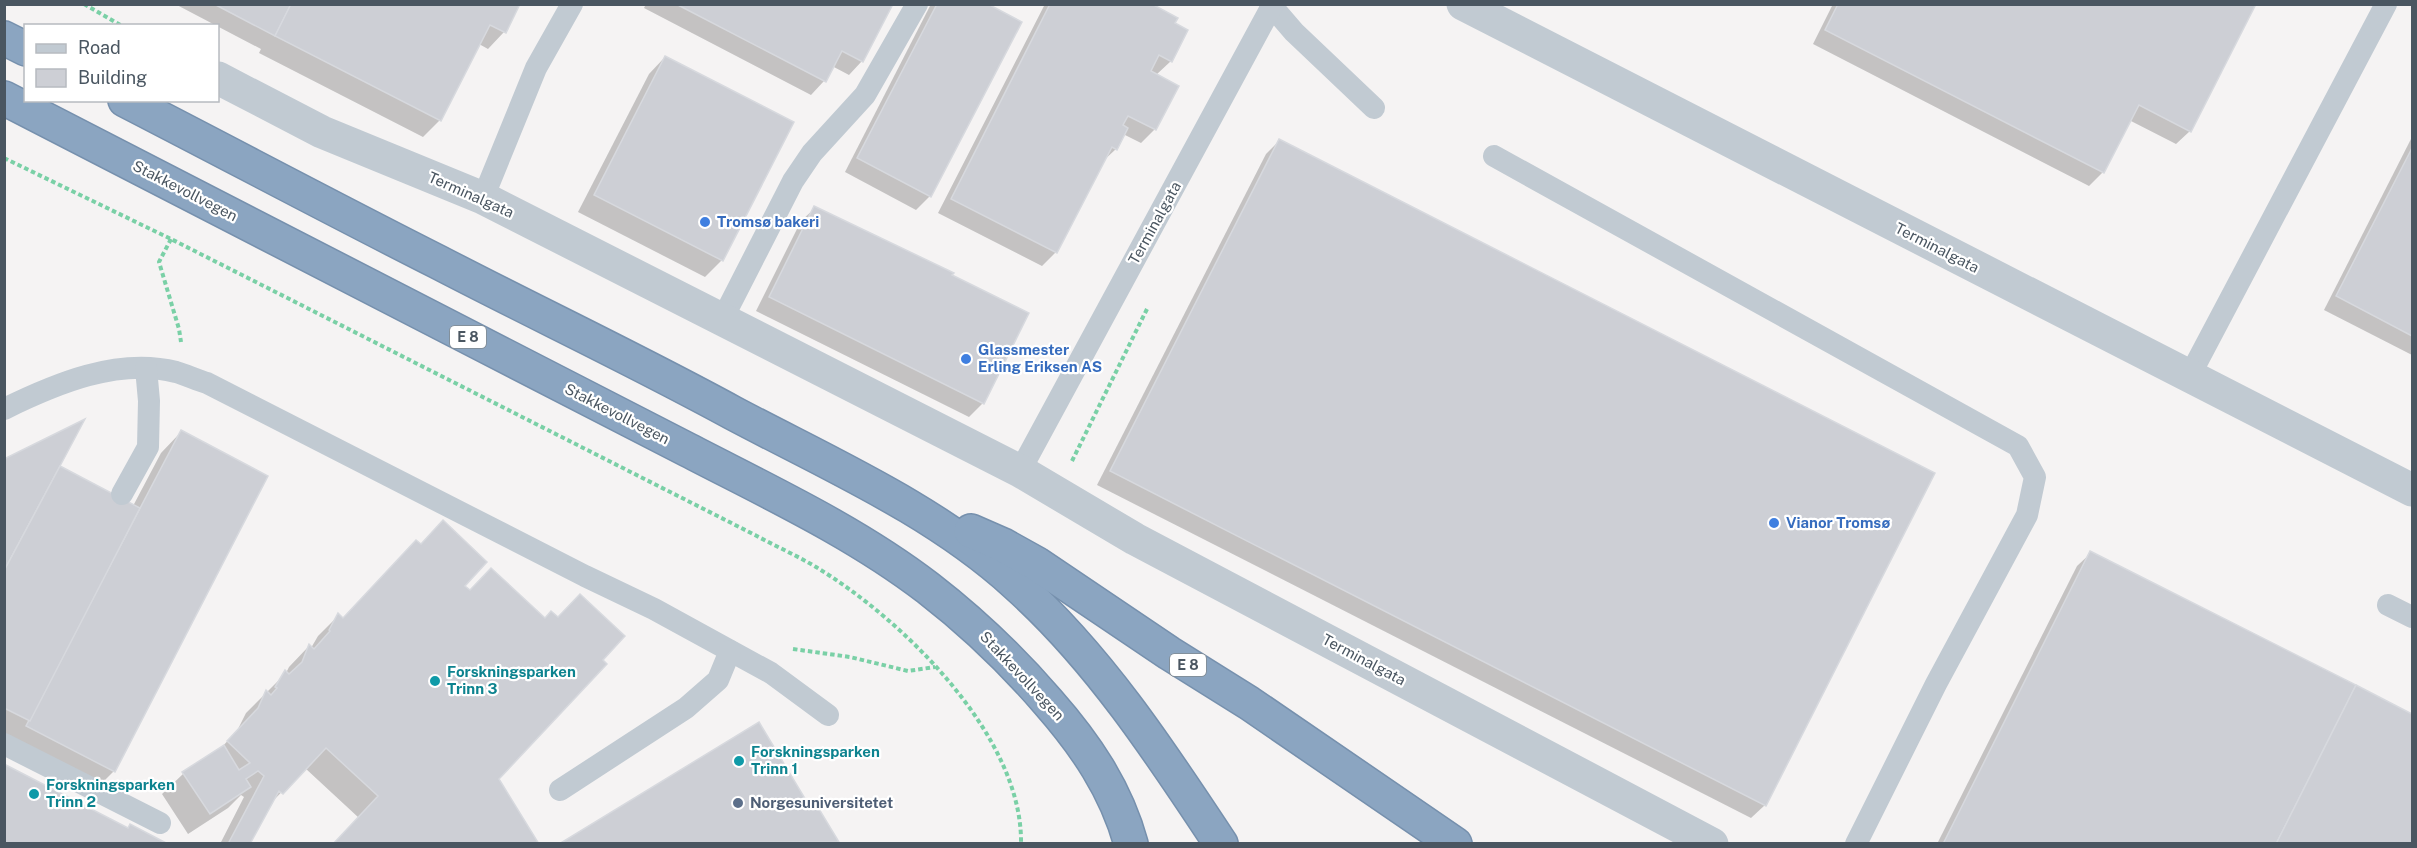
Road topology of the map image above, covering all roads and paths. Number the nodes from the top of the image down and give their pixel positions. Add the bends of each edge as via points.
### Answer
1 (84, 4) edge
2 (573, 4) edge
3 (917, 4) edge
4 (1463, 4) edge
5 (2386, 4) edge
6 (1272, 5) edge
7 (119, 24) edge
8 (4, 38) edge
9 (24, 48) edge
10 (219, 79) edge
11 (4, 98) edge
12 (129, 102) edge
13 (1374, 108) dead end
14 (1494, 156) dead end
15 (4, 158) edge
16 (483, 198) junction
17 (171, 239) junction
18 (722, 320) junction
19 (182, 352) dead end
20 (146, 368) junction
21 (2189, 377) junction
22 (4, 409) edge
23 (1020, 471) junction
24 (2412, 490) edge
25 (122, 494) dead end
26 (909, 507) junction
27 (2388, 605) dead end
28 (2412, 617) edge
29 (787, 648) dead end
30 (730, 651) junction
31 (936, 667) junction
32 (828, 715) dead end
33 (4, 744) edge
34 (560, 790) dead end
35 (160, 823) dead end
36 (1021, 843) edge
37 (1131, 843) edge
38 (1221, 843) edge
39 (1455, 843) edge
40 (1712, 843) edge
41 (1856, 843) edge

1 - 7 path
2 - 16 lane via 536,68
3 - 18 lane via 865,95 812,153 793,181
4 - 21 street, Terminalgata
5 - 21 lane
6 - 13 lane via 1294,32
6 - 23 lane, Terminalgata
8 - 9 highway
10 - 16 street, Terminalgata via 322,132
11 - 37 highway, Stakkevollvegen / E 8 via 750,482 877,553 973,624 1059,715 1084,745 1115,796
12 - 26 highway, E 8 via 658,372
14 - 41 lane via 2018,446 2035,477 2027,515
15 - 17 path
16 - 18 street, Terminalgata
17 - 19 path via 159,262
17 - 31 path via 816,567 892,623
18 - 23 street, Terminalgata
20 - 22 lane via 89,374
20 - 25 lane via 148,447
20 - 30 lane via 176,372 207,383
21 - 24 street, Terminalgata
23 - 40 street, Terminalgata via 1135,539
26 - 38 highway, E 8 via 1016,583 1087,656
26 - 39 highway, E 8 via 989,539 1037,564
27 - 28 lane
29 - 31 path via 908,671
30 - 32 lane via 771,674
30 - 34 lane via 718,680 686,708
31 - 36 path via 981,724 996,751 1016,803
33 - 35 lane

